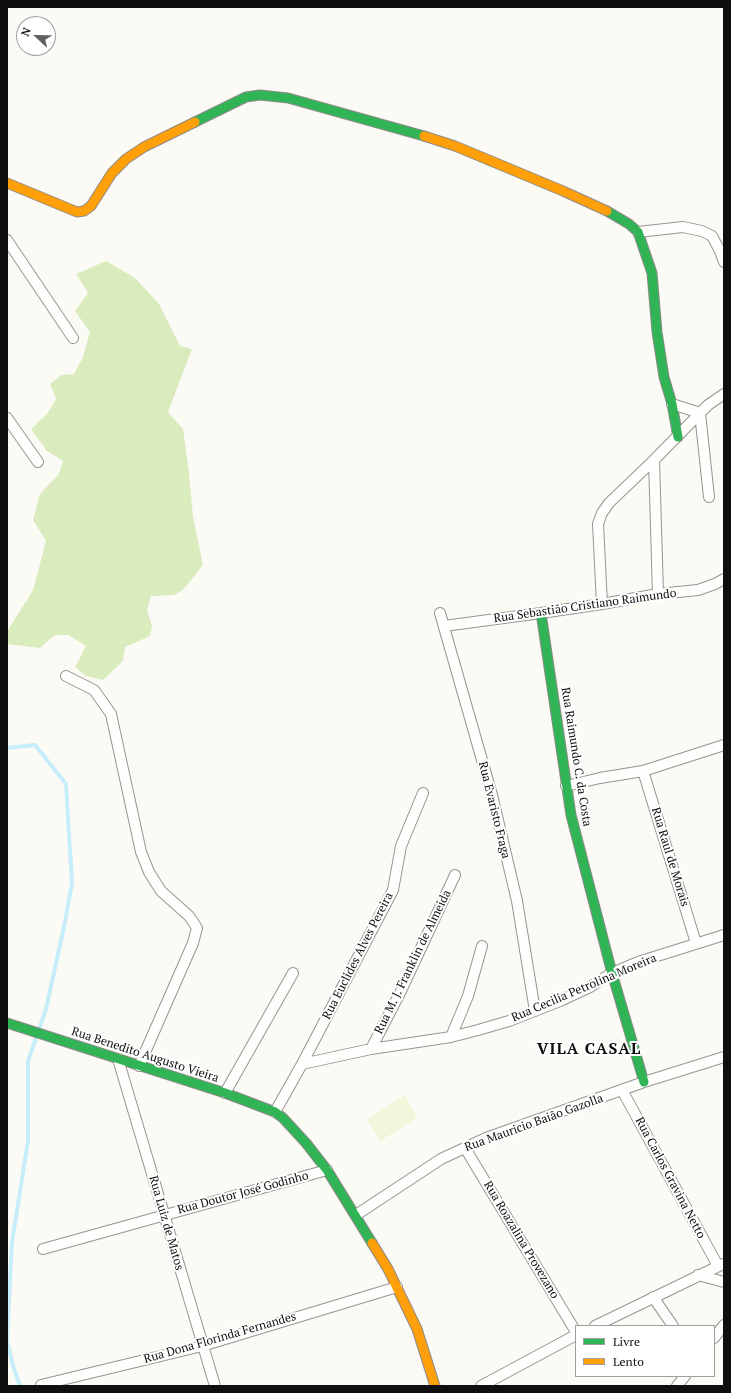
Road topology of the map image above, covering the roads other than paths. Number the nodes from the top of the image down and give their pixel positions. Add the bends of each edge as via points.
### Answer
1 (7, 183) edge
2 (638, 232) junction
3 (7, 240) edge
4 (724, 262) edge
5 (73, 338) dead end
6 (724, 394) edge
7 (672, 404) junction
8 (700, 413) junction
9 (7, 418) edge
10 (678, 437) junction
11 (654, 460) junction
12 (38, 462) dead end
13 (709, 498) dead end
14 (724, 579) edge
15 (658, 594) junction
16 (602, 604) junction
17 (440, 613) dead end
18 (542, 613) junction
19 (444, 626) junction
20 (66, 676) dead end
21 (724, 745) edge
22 (643, 771) junction
23 (566, 786) junction
24 (423, 793) dead end
25 (455, 875) dead end
26 (724, 935) edge
27 (696, 943) junction
28 (482, 946) dead end
29 (293, 973) dead end
30 (612, 973) junction
31 (535, 1011) junction
32 (7, 1023) edge
33 (451, 1037) junction
34 (371, 1049) junction
35 (724, 1057) edge
36 (118, 1060) junction
37 (302, 1064) junction
38 (139, 1066) junction
39 (644, 1082) junction
40 (622, 1090) junction
41 (225, 1093) junction
42 (275, 1112) junction
43 (465, 1148) junction
44 (327, 1170) junction
45 (164, 1214) junction
46 (356, 1215) junction
47 (43, 1249) dead end
48 (721, 1264) edge
49 (698, 1275) junction
50 (724, 1282) edge
51 (397, 1287) junction
52 (653, 1297) junction
53 (597, 1325) edge
54 (671, 1325) edge
55 (724, 1325) edge
56 (575, 1330) edge
57 (575, 1337) edge
58 (715, 1337) edge
59 (202, 1346) junction
60 (684, 1377) edge
61 (41, 1385) dead end
62 (215, 1386) edge
63 (435, 1386) edge
64 (482, 1386) edge
65 (677, 1386) edge

1 - 2 street via 76,212 84,211 112,173 126,159 144,147 246,97 260,95 288,98 455,146 615,215
2 - 4 street via 683,227 702,231 712,236
2 - 7 street via 652,273 657,332 664,377
3 - 5 street
6 - 8 street
7 - 8 street
7 - 10 street
8 - 10 street
8 - 13 street
9 - 12 street
10 - 11 street
11 - 15 street
11 - 16 street via 609,503 598,524
14 - 15 street, Rua Sebastião Cristiano Raimundo via 698,590
15 - 16 street, Rua Sebastião Cristiano Raimundo
16 - 18 street, Rua Sebastião Cristiano Raimundo
17 - 19 street, Rua Evaristo Fraga
18 - 19 street, Rua Sebastião Cristiano Raimundo
18 - 23 street, Rua Raimundo C. da Costa
19 - 31 street, Rua Evaristo Fraga via 492,795 517,901
20 - 38 street via 94,690 110,714 141,852 149,872 161,891 189,916 198,928
21 - 22 street
22 - 23 street
22 - 27 street, Rua Raul de Morais
23 - 30 street, Rua Raimundo C. da Costa via 571,815
24 - 37 street, Rua Euclides Alves Pereira via 401,846 393,890
25 - 34 street, Rua M. J. Franklin de Almeida
26 - 27 street, Rua Cecilia Petrolina Moreira
27 - 30 street, Rua Cecilia Petrolina Moreira
28 - 33 street via 468,996
29 - 41 street
30 - 31 street, Rua Cecilia Petrolina Moreira via 590,987
30 - 39 street
31 - 33 street, Rua Cecilia Petrolina Moreira
32 - 36 street, Rua Benedito Augusto Vieira
33 - 34 street, Rua Cecilia Petrolina Moreira
34 - 37 street, Rua Cecilia Petrolina Moreira
35 - 39 street, Rua Mauricio Baião Gazolla
36 - 38 street, Rua Benedito Augusto Vieira
36 - 45 street, Rua Luiz de Matos
37 - 42 street, Rua Euclides Alves Pereira
38 - 41 street, Rua Benedito Augusto Vieira
39 - 40 street, Rua Mauricio Baião Gazolla
40 - 43 street, Rua Mauricio Baião Gazolla via 486,1138
40 - 48 street, Rua Carlos Gravina Netto
41 - 42 street, Rua Benedito Augusto Vieira
42 - 44 street via 291,1126
43 - 46 street, Rua Mauricio Baião Gazolla via 441,1159
43 - 56 street, Rua Roazalina Provezano
44 - 45 street, Rua Doutor José Godinho
44 - 46 street
45 - 47 street, Rua Doutor José Godinho
45 - 59 street, Rua Luiz de Matos
46 - 51 street
48 - 49 street
49 - 50 street
49 - 52 street
51 - 59 street, Rua Dona Florinda Fernandes
51 - 63 street via 417,1329
52 - 53 street
52 - 54 street
55 - 58 street
57 - 64 street
59 - 61 street, Rua Dona Florinda Fernandes
59 - 62 street, Rua Luiz de Matos
60 - 65 street

